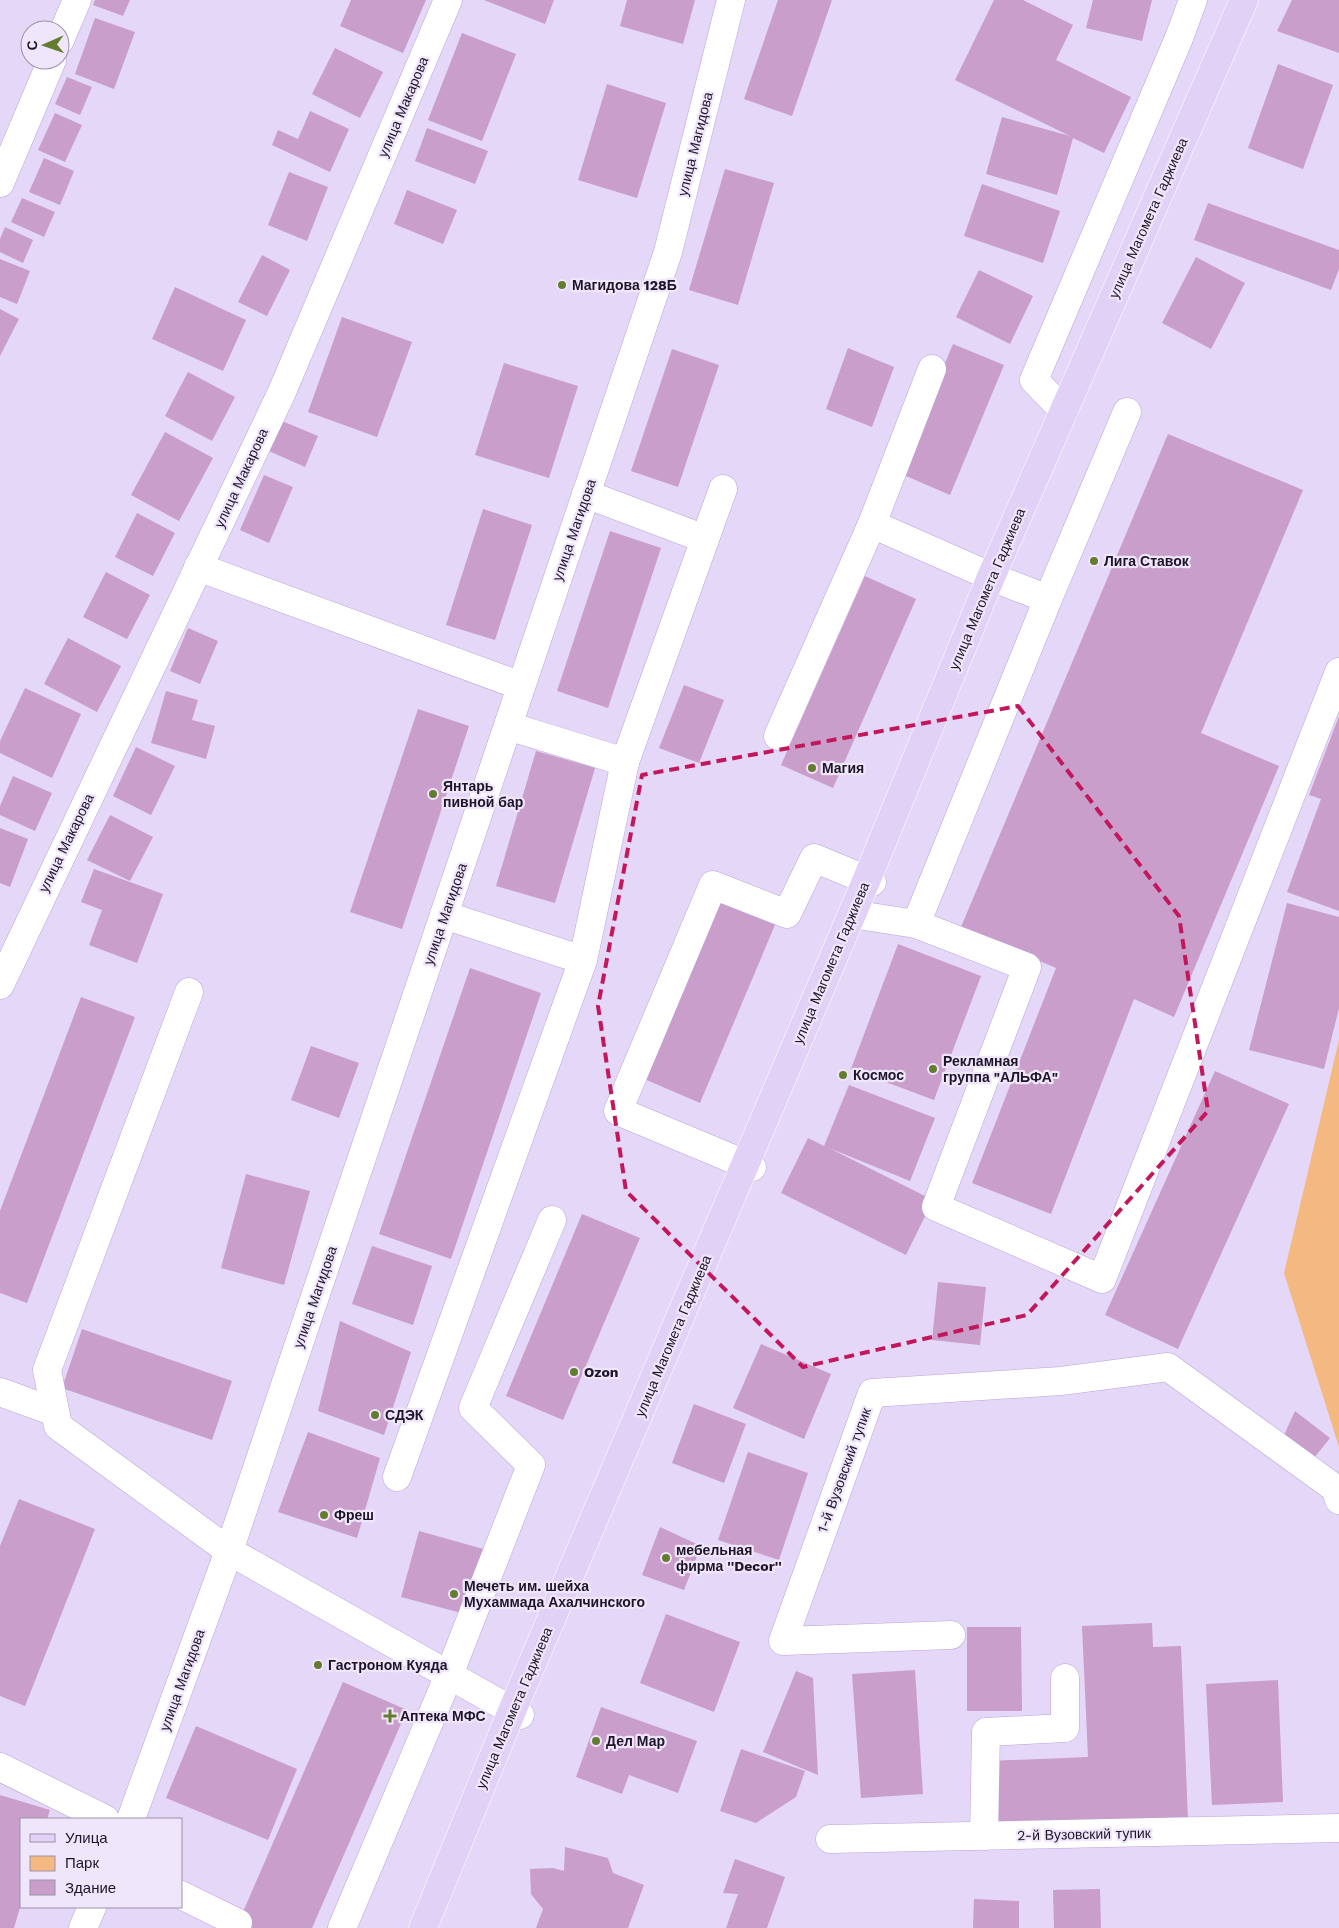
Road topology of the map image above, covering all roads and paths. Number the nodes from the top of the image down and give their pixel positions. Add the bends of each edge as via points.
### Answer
1 (77, 0) edge
2 (448, 0) edge
3 (731, 0) edge
4 (1193, 0) edge
5 (1244, 0) edge
6 (1252, 0) edge
7 (68, 20) edge
8 (48, 70) edge
9 (0, 183) edge
10 (932, 369) dead end
11 (1064, 411) junction
12 (1127, 412) dead end
13 (723, 490) dead end
14 (586, 494) junction
15 (872, 524) junction
16 (705, 539) junction
17 (198, 567) junction
18 (995, 579) junction
19 (1048, 599) junction
20 (1339, 672) edge
21 (522, 686) junction
22 (508, 726) junction
23 (778, 736) dead end
24 (625, 762) junction
25 (870, 880) junction
26 (444, 915) junction
27 (858, 915) junction
28 (916, 924) junction
29 (9, 944) edge
30 (583, 960) junction
31 (0, 985) edge
32 (189, 992) dead end
33 (749, 1165) junction
34 (552, 1220) dead end
35 (0, 1392) edge
36 (55, 1412) junction
37 (397, 1477) dead end
38 (1337, 1494) edge
39 (229, 1551) junction
40 (951, 1635) dead end
41 (449, 1675) junction
42 (1065, 1678) dead end
43 (516, 1713) junction
44 (0, 1767) edge
45 (103, 1818) edge
46 (131, 1818) edge
47 (1339, 1828) edge
48 (984, 1836) junction
49 (830, 1839) dead end
50 (182, 1895) edge
51 (92, 1908) edge
52 (238, 1923) dead end
53 (83, 1928) edge
54 (342, 1928) edge
55 (423, 1928) edge
56 (433, 1928) edge

1 - 7 street
2 - 17 street, улица Макарова via 281,394
3 - 14 street, улица Магидова via 668,252
4 - 11 street via 1034,380
5 - 11 main road, улица Магомета Гаджиева
6 - 18 main road, улица Магомета Гаджиева
8 - 9 street
10 - 15 street
11 - 18 main road, улица Магомета Гаджиева
12 - 19 street
13 - 16 street
14 - 16 street
14 - 21 street, улица Магидова
15 - 18 street
15 - 23 street
16 - 24 street
17 - 21 street
17 - 29 street, улица Макарова
18 - 19 street
18 - 25 main road, улица Магомета Гаджиева
19 - 28 street
20 - 28 street via 1102,1279 936,1207 1027,967
21 - 22 street, улица Магидова
22 - 24 street
22 - 26 street, улица Магидова
24 - 30 street
25 - 27 main road, улица Магомета Гаджиева
25 - 33 main road, улица Магомета Гаджиева
25 - 33 street via 814,858 787,914 712,885 618,1111
26 - 30 street
26 - 39 street, улица Магидова
27 - 28 street
27 - 33 main road, улица Магомета Гаджиева
29 - 31 street, улица Макарова
30 - 37 street
32 - 36 street via 47,1370
33 - 43 main road, улица Магомета Гаджиева
34 - 41 street via 473,1408 531,1464
35 - 36 street
36 - 39 street via 58,1426
38 - 40 street, 1-й Вузовский тупик via 1168,1367 1061,1381 872,1393 783,1641
39 - 41 street
39 - 46 street, улица Магидова
41 - 43 street
41 - 54 street
42 - 48 street via 1065,1728 986,1732
43 - 55 main road, улица Магомета Гаджиева
43 - 56 main road, улица Магомета Гаджиева
44 - 45 street
47 - 48 street, 2-й Вузовский тупик
48 - 49 street, 2-й Вузовский тупик
50 - 52 street
51 - 53 street

